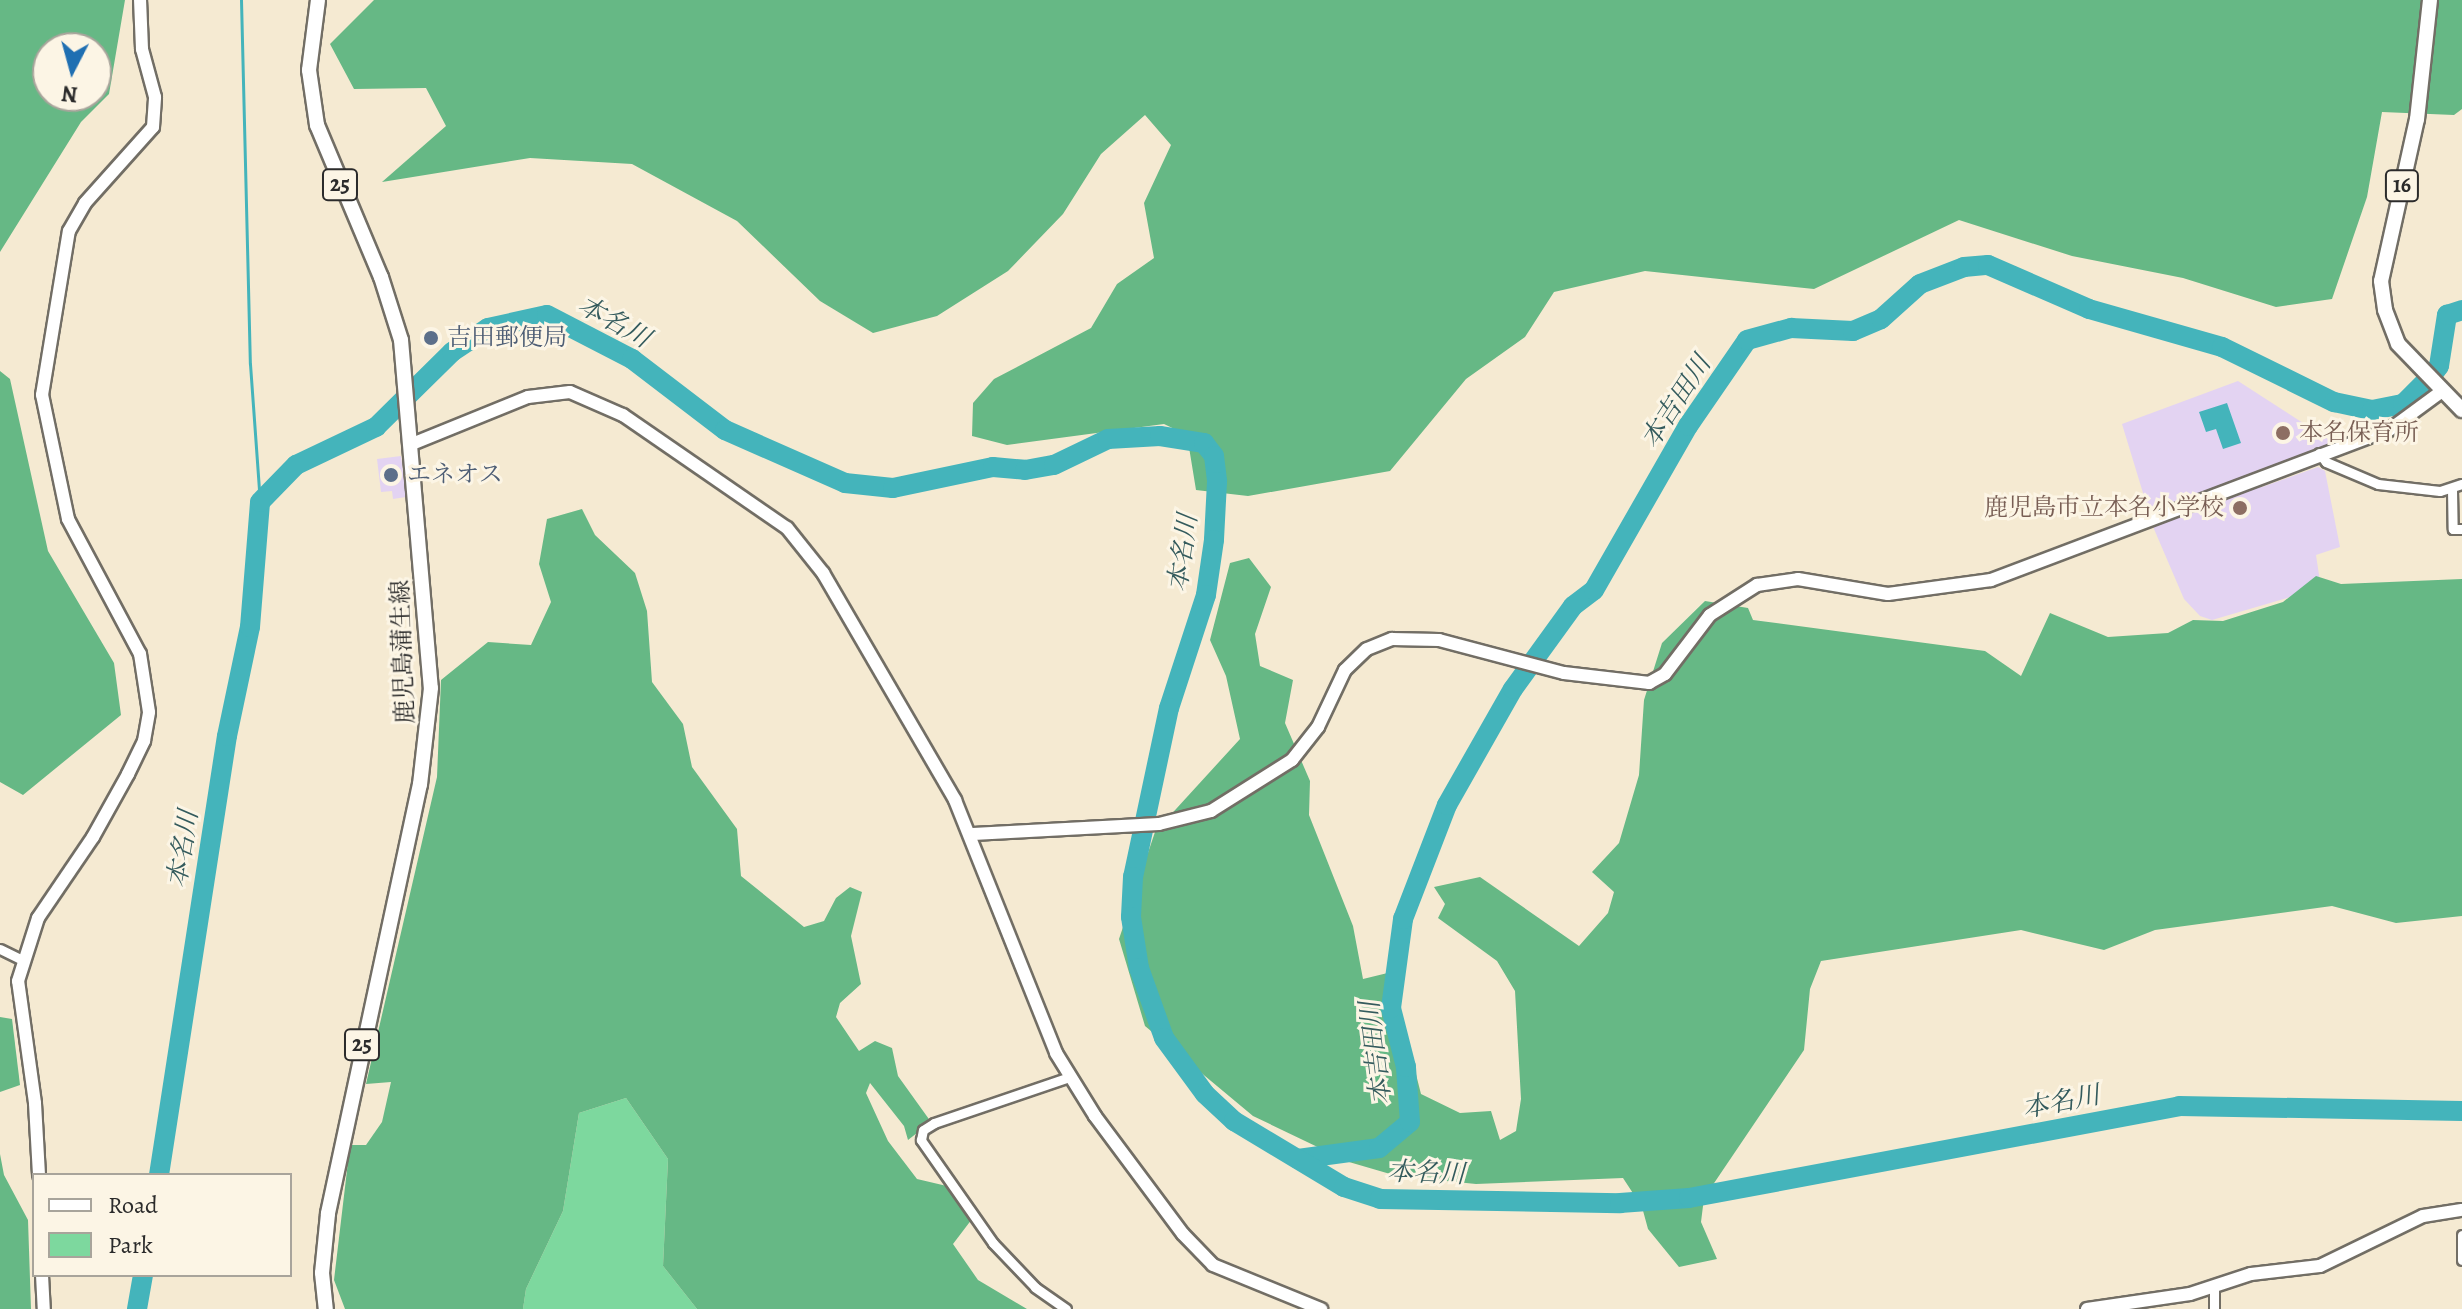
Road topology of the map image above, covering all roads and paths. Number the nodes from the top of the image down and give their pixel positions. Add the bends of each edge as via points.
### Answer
1 (140, 0) edge
2 (318, 0) edge
3 (2430, 0) edge
4 (2437, 387) junction
5 (2462, 410) edge
6 (412, 444) junction
7 (2319, 453) junction
8 (2462, 484) edge
9 (2452, 490) junction
10 (2462, 529) edge
11 (973, 834) junction
12 (0, 949) edge
13 (23, 960) junction
14 (1069, 1077) junction
15 (39, 1173) edge
16 (2462, 1210) edge
17 (2462, 1235) edge
18 (2462, 1260) edge
19 (42, 1277) edge
20 (2214, 1288) junction
21 (44, 1309) edge
22 (326, 1309) edge
23 (1066, 1309) edge
24 (1321, 1309) edge
25 (2087, 1309) edge
26 (2214, 1309) edge

1 - 13 street via 142,49 155,97 153,127 85,203 69,231 42,395 68,519 140,654 149,712 138,755 93,837 38,918
2 - 6 main road, 鹿児島蒲生線 / 25 via 309,70 317,125 381,277 401,340
3 - 4 main road, 16 via 2417,119 2381,281 2390,327 2413,364
4 - 5 main road, 16
4 - 7 street via 2401,425
6 - 11 street via 528,397 570,392 623,415 759,506 802,542 823,573
6 - 22 main road, 鹿児島蒲生線 / 25 via 430,711 328,1214 322,1273
7 - 9 street via 2326,462 2372,483
7 - 11 street via 1971,585 1888,594 1798,579 1757,585 1710,615 1665,674 1649,683 1620,684 1411,636 1378,643 1345,670 1318,727 1292,760 1211,811 1159,824
8 - 9 street
9 - 10 street via 2453,529
11 - 14 street
12 - 13 street
13 - 15 street via 17,998 35,1103
14 - 23 street via 934,1123 923,1130 921,1140 993,1243 1035,1287
14 - 24 street via 1195,1250 1231,1276
16 - 20 street via 2423,1216 2341,1260 2251,1274
17 - 18 street
19 - 21 street
20 - 25 street
20 - 26 street

